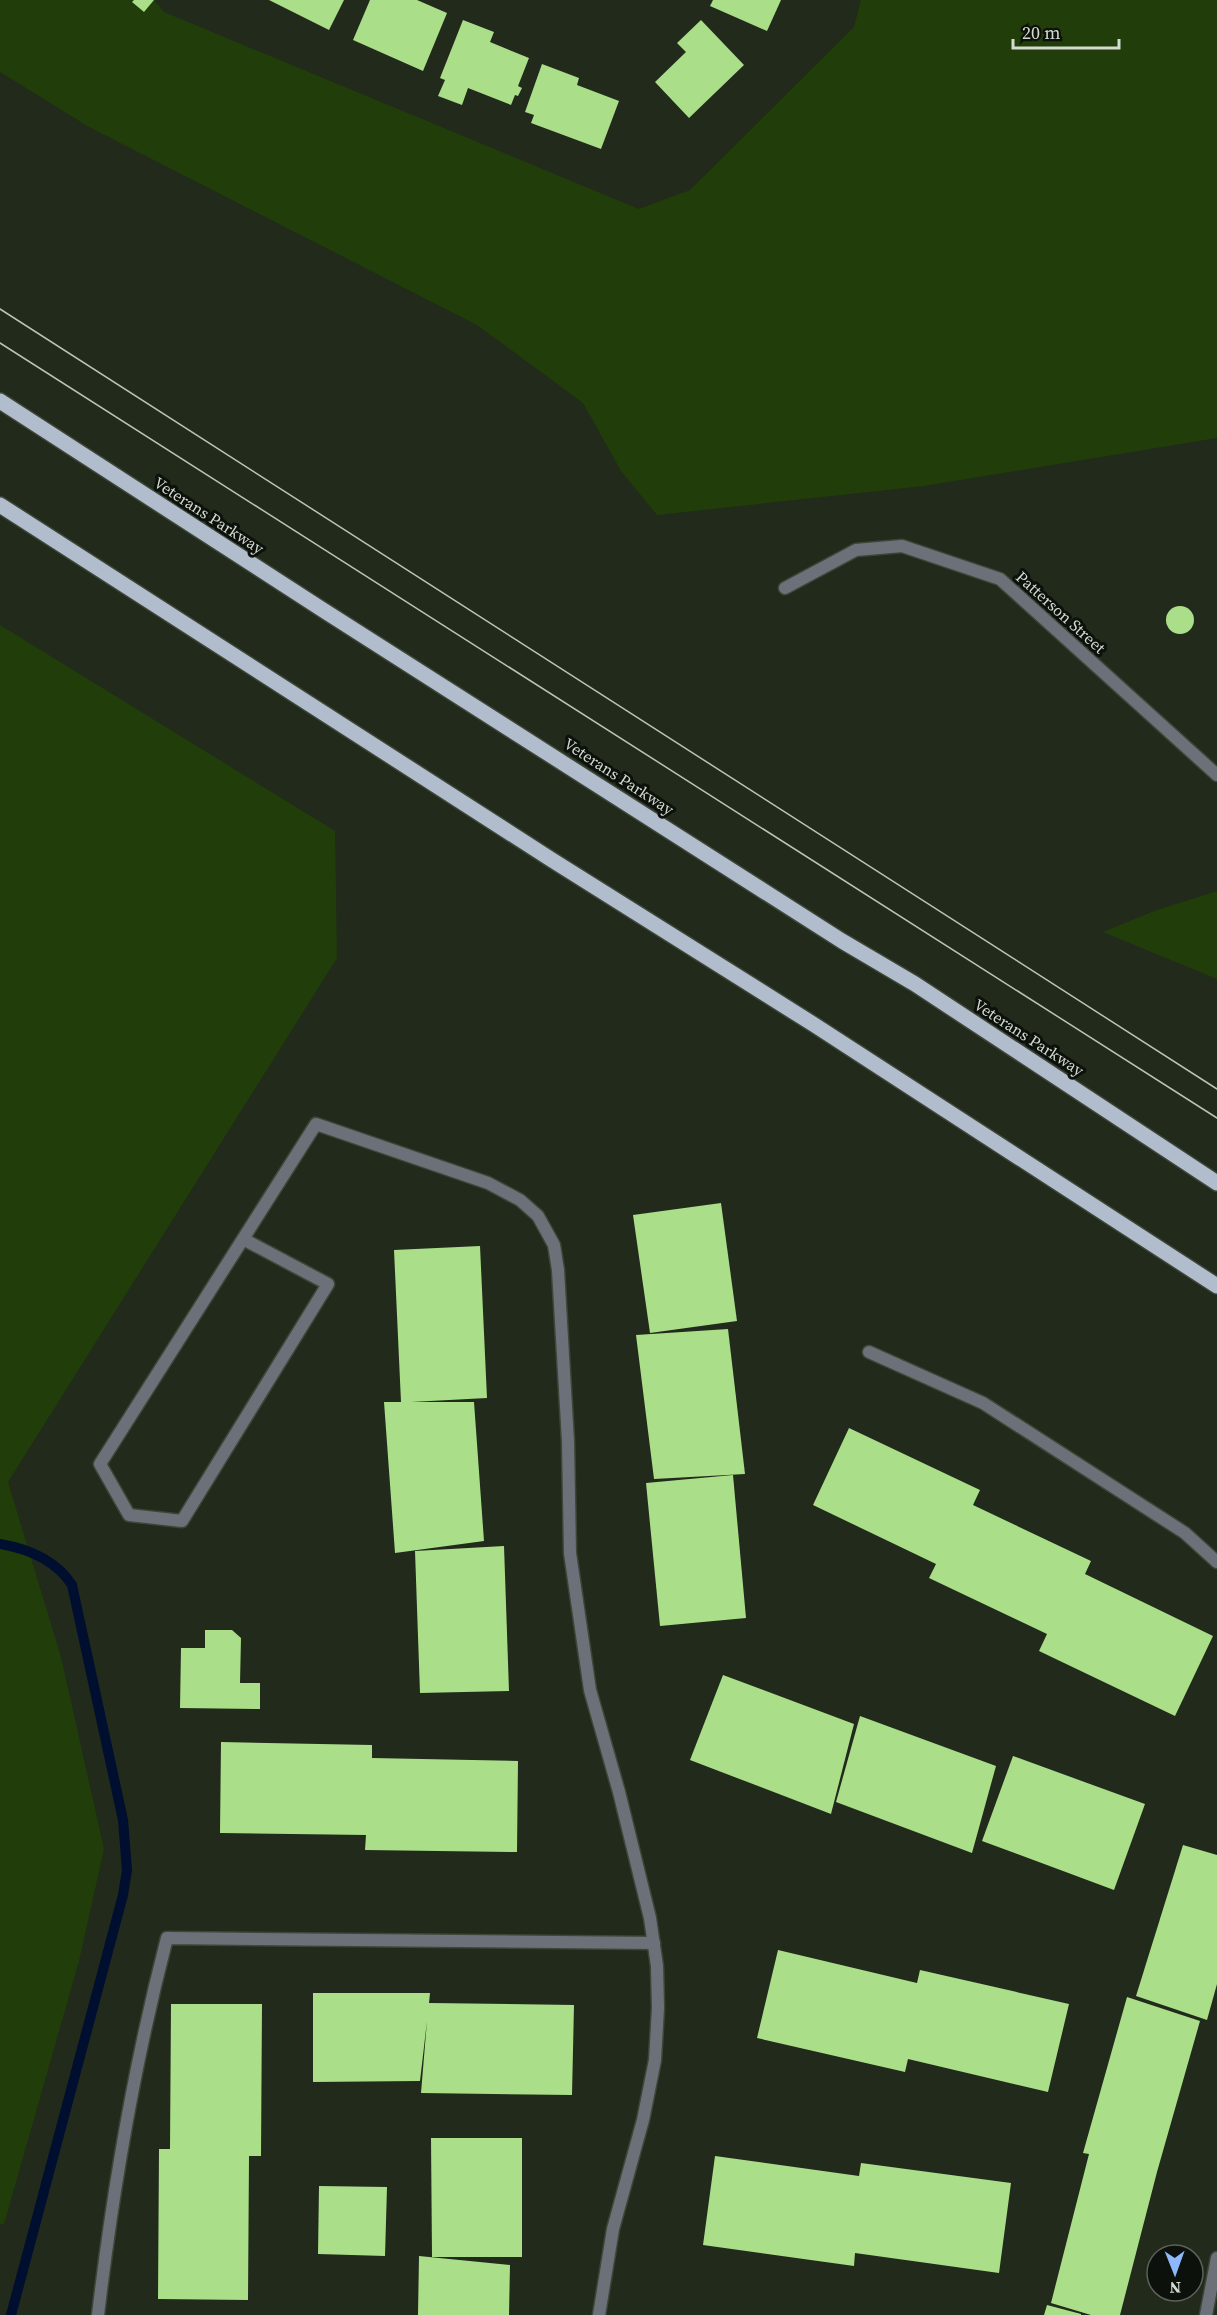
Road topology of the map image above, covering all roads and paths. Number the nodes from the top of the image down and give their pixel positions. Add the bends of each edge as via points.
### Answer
1 (0, 401) edge
2 (0, 505) edge
3 (785, 588) dead end
4 (1217, 775) edge
5 (1217, 1183) edge
6 (243, 1239) junction
7 (1217, 1286) edge
8 (869, 1352) dead end
9 (1217, 1563) edge
10 (654, 1943) junction
11 (1217, 2258) edge
12 (98, 2315) edge
13 (599, 2315) edge
14 (1206, 2315) edge

1 - 5 main road, Veterans Parkway via 915,984
2 - 7 main road
3 - 4 street, Patterson Street via 856,550 902,546 1000,579
6 - 6 street via 100,1464 129,1515 182,1521 328,1284
6 - 10 street via 316,1124 488,1183 520,1200 538,1216 554,1245 558,1270 570,1553 590,1690 619,1792
8 - 9 street via 983,1403 1185,1533
10 - 12 street via 167,1938 143,2039
10 - 13 street via 658,2008 654,2060 643,2120 613,2229
11 - 14 street

